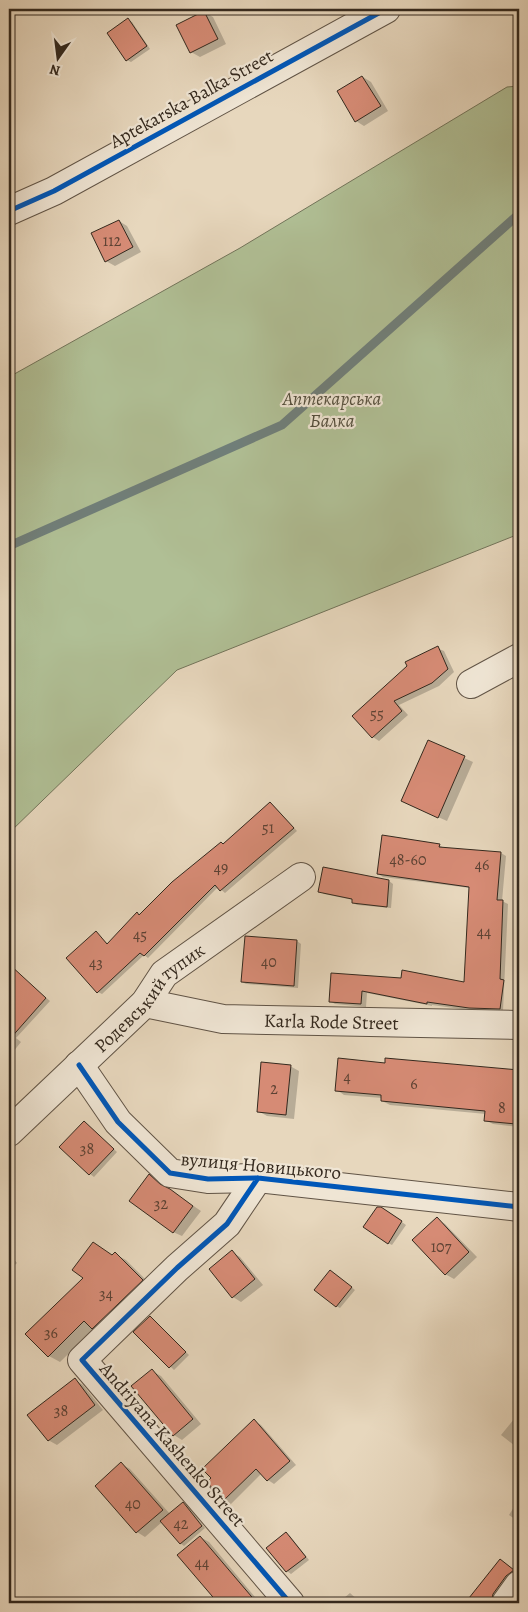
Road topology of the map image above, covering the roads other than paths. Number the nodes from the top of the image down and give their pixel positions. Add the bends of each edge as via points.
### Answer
1 (386, 9) edge
2 (9, 211) edge
3 (519, 658) edge
4 (471, 684) dead end
5 (301, 878) dead end
6 (145, 1003) junction
7 (519, 1025) edge
8 (79, 1065) junction
9 (9, 1132) edge
10 (258, 1178) junction
11 (519, 1207) edge
12 (519, 1586) edge
13 (290, 1603) edge
14 (506, 1603) edge

1 - 2 street, Aptekarska Balka Street via 54,191
3 - 4 street
5 - 6 street, Родевський тупик via 164,974
6 - 7 street, Karla Rode Street via 223,1019
6 - 8 street, Родевський тупик
8 - 9 street, Родевський тупик
8 - 10 street, вулиця Новицького via 118,1122 170,1172 208,1180
10 - 11 street, вулиця Новицького
10 - 13 street, Andriyana Kashenko Street via 227,1224 82,1360
12 - 14 street

